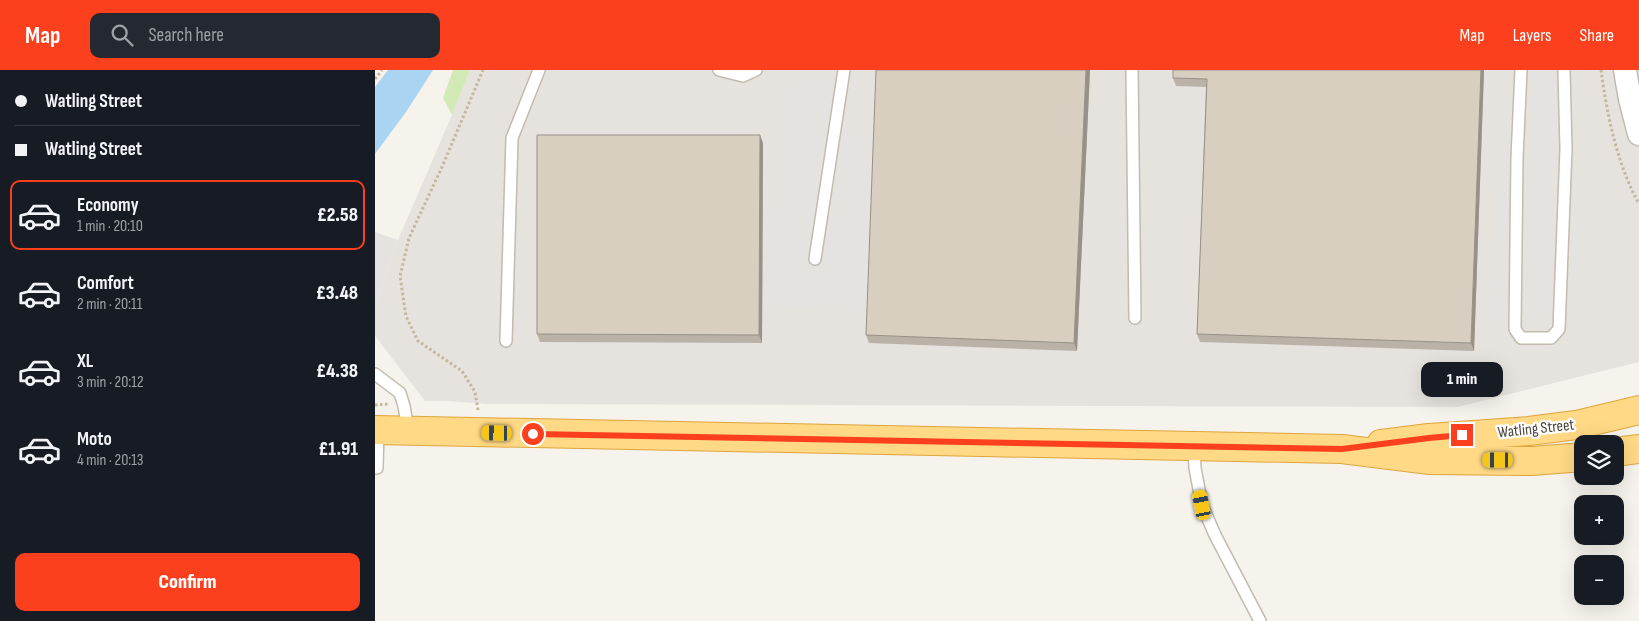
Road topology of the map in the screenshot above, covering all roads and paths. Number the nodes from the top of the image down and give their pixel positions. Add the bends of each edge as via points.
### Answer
1 (382, 70) edge
2 (483, 70) edge
3 (539, 70) edge
4 (719, 70) edge
5 (756, 70) edge
6 (843, 70) edge
7 (1132, 70) edge
8 (1521, 70) edge
9 (1564, 70) edge
10 (1601, 70) edge
11 (1625, 70) edge
12 (375, 79) edge
13 (1639, 134) edge
14 (1639, 204) edge
15 (815, 259) dead end
16 (1135, 318) dead end
17 (506, 341) dead end
18 (375, 374) edge
19 (1639, 410) edge
20 (479, 411) dead end
21 (376, 430) edge
22 (408, 430) junction
23 (1194, 447) junction
24 (1342, 449) junction
25 (1639, 449) edge
26 (1624, 451) edge
27 (1574, 458) edge
28 (377, 468) dead end
29 (1260, 621) edge

1 - 12 path
2 - 20 path via 409,238 399,276 406,316 418,341 462,371 475,392
3 - 17 lane via 512,138
4 - 5 lane via 743,76
6 - 15 lane
7 - 16 lane
8 - 9 lane via 1515,329 1521,338 1551,338 1559,329 1566,149
10 - 14 path via 1616,144
11 - 13 street
18 - 22 lane via 400,393
19 - 24 highway, Watling Street via 1576,425
21 - 22 highway, Watling Street
21 - 28 lane
22 - 23 highway, Watling Street
23 - 24 highway, Watling Street
23 - 29 lane via 1202,505
24 - 27 highway, Watling Street via 1430,460 1532,461
25 - 26 highway

